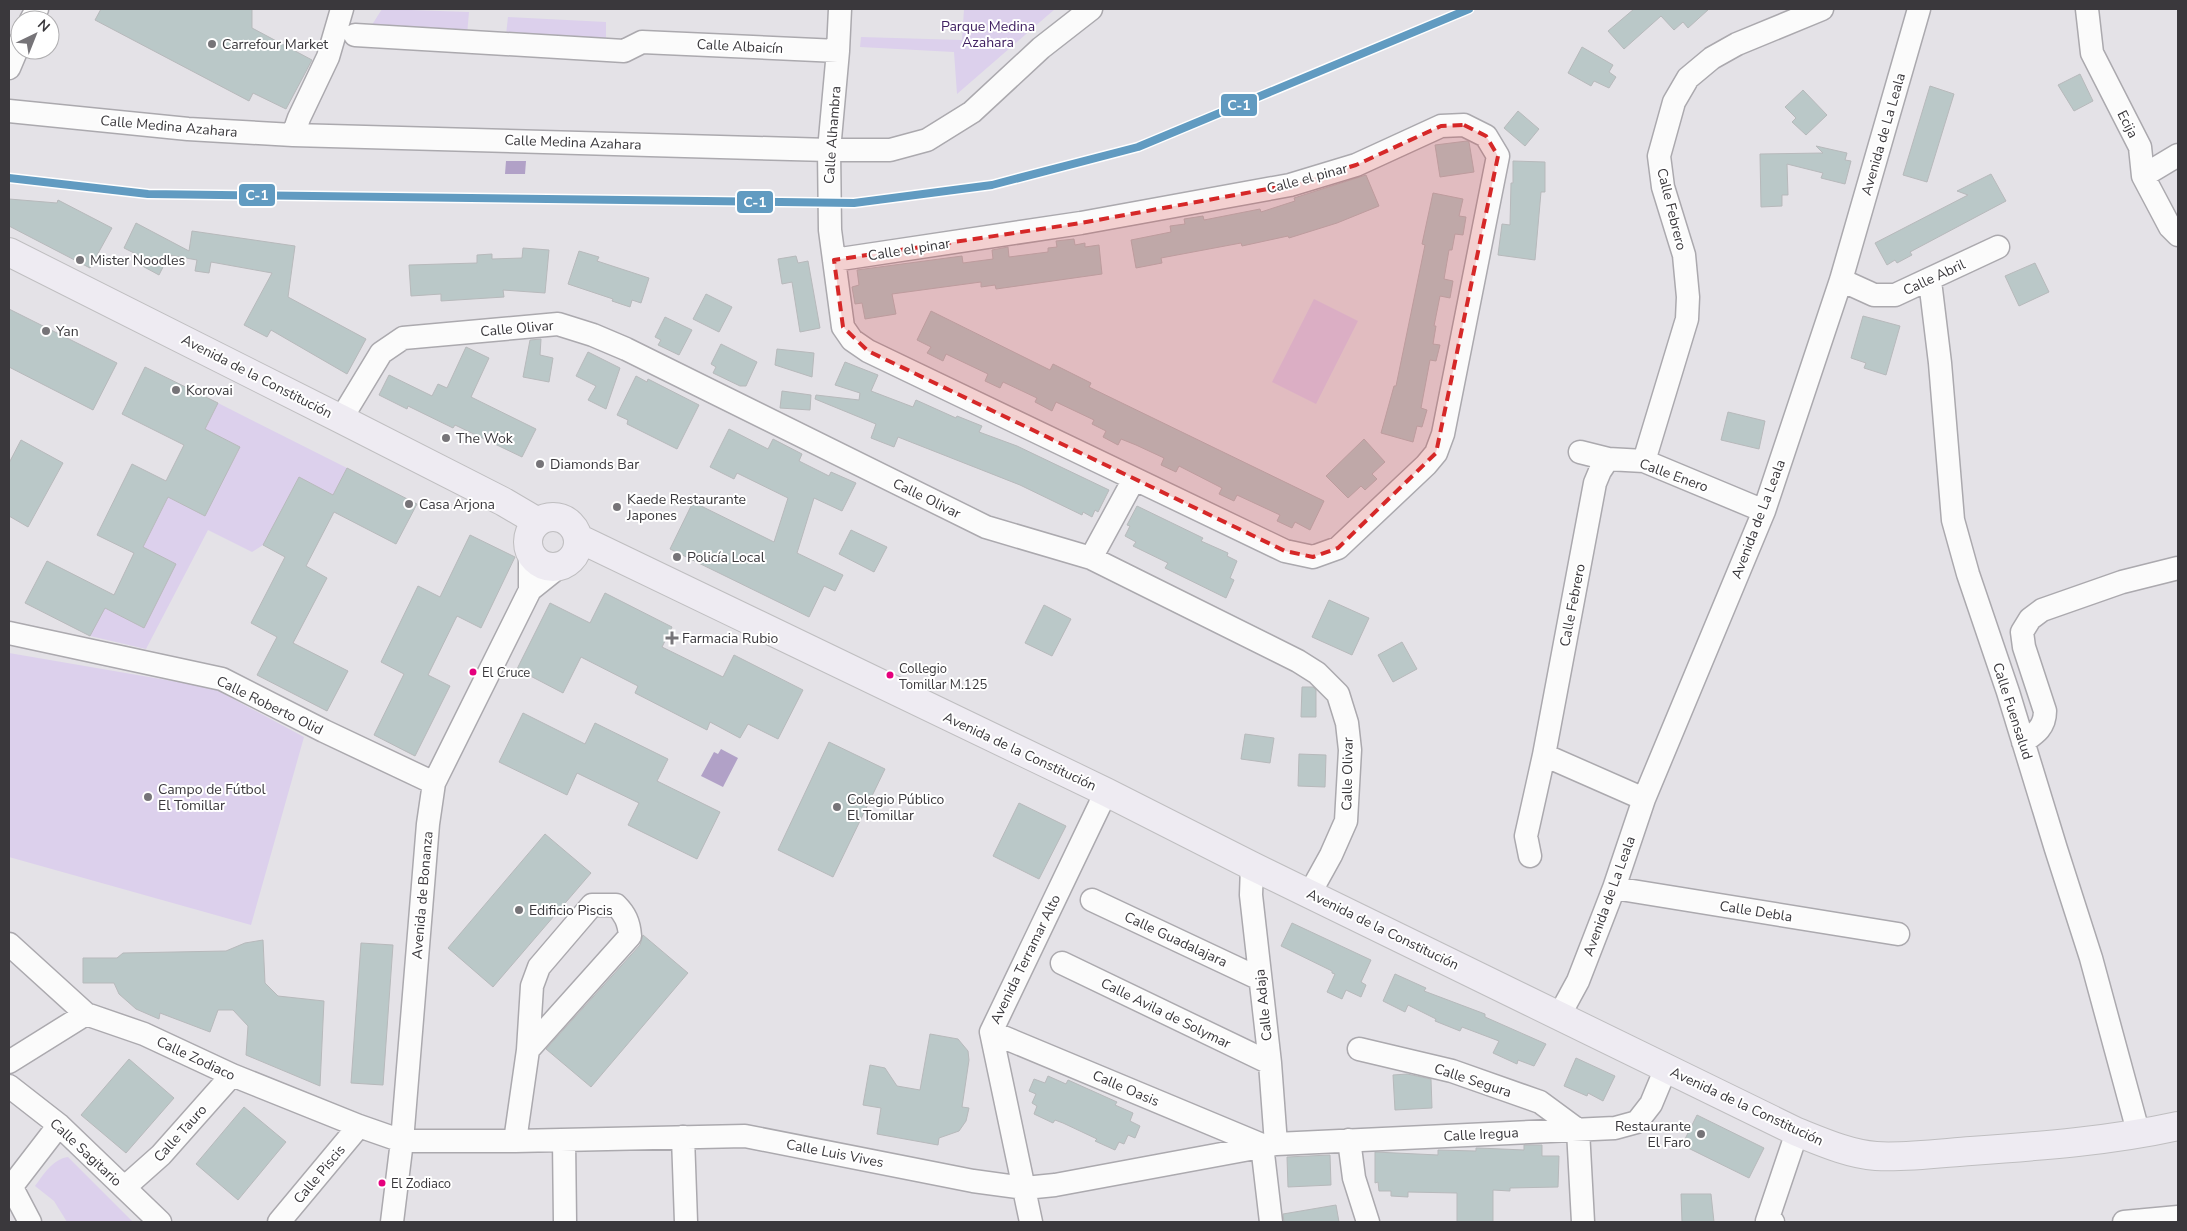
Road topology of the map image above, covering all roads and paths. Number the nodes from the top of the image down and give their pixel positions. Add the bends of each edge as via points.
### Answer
1 (342, 9) edge
2 (840, 9) edge
3 (1091, 9) edge
4 (1822, 9) edge
5 (1919, 9) edge
6 (2087, 9) edge
7 (355, 35) dead end
8 (838, 51) junction
9 (9, 111) edge
10 (293, 135) junction
11 (829, 150) junction
12 (2178, 155) edge
13 (2143, 176) junction
14 (2178, 235) edge
15 (1998, 247) dead end
16 (9, 252) edge
17 (834, 260) junction
18 (1841, 280) junction
19 (1930, 281) junction
20 (341, 418) junction
21 (1580, 452) dead end
22 (1608, 459) junction
23 (1644, 461) junction
24 (1134, 479) junction
25 (1764, 511) junction
26 (532, 537) junction
27 (570, 554) junction
28 (1091, 558) junction
29 (2178, 568) edge
30 (530, 590) junction
31 (9, 632) edge
32 (2023, 742) junction
33 (1544, 755) junction
34 (434, 783) junction
35 (1106, 792) junction
36 (1644, 799) junction
37 (1530, 856) dead end
38 (1252, 866) junction
39 (1614, 888) junction
40 (1310, 893) junction
41 (1092, 900) dead end
42 (1898, 934) dead end
43 (9, 944) edge
44 (1062, 963) dead end
45 (1260, 979) junction
46 (86, 1014) junction
47 (1559, 1016) junction
48 (990, 1032) junction
49 (1359, 1049) dead end
50 (528, 1050) junction
51 (9, 1062) edge
52 (1270, 1063) junction
53 (1666, 1068) junction
54 (232, 1075) junction
55 (9, 1086) edge
56 (59, 1125) junction
57 (358, 1126) junction
58 (2178, 1126) edge
59 (1578, 1130) junction
60 (1797, 1132) junction
61 (2139, 1135) junction
62 (683, 1137) junction
63 (564, 1140) junction
64 (1349, 1140) junction
65 (402, 1141) junction
66 (515, 1141) junction
67 (1269, 1145) junction
68 (10, 1184) edge
69 (125, 1188) junction
70 (1025, 1188) junction
71 (2178, 1217) edge
72 (30, 1222) edge
73 (160, 1222) edge
74 (279, 1222) edge
75 (392, 1222) edge
76 (565, 1222) edge
77 (686, 1222) edge
78 (1030, 1222) edge
79 (1271, 1222) edge
80 (1368, 1222) edge
81 (1583, 1222) edge
82 (1772, 1222) edge
83 (2124, 1222) edge

1 - 10 street via 328,57
2 - 8 street, Calle Alhambra
3 - 11 street, Calle Medina Azahara via 1042,48 972,112 927,140 890,150
4 - 23 street, Calle Febrero via 1744,41 1712,58 1688,78 1674,102 1659,156 1663,187 1684,255 1687,319
5 - 18 street, Avenida de La Leala
6 - 13 street, Ecija via 2092,53 2140,148
7 - 8 street, Calle Albaicín via 624,51 642,42
8 - 11 street, Calle Alhambra
9 - 10 street, Calle Medina Azahara via 188,129
10 - 11 street, Calle Medina Azahara
11 - 17 street, Calle Alhambra via 830,230
12 - 13 street
13 - 14 street, Ecija via 2170,227
15 - 19 street, Calle Abril
16 - 20 main road, Avenida de la Constitución
17 - 24 street, Calle el pinar via 843,327 852,340 868,351
17 - 24 street, Calle el pinar via 1081,223 1290,185 1356,165 1441,126 1464,125 1486,136 1498,156 1443,434 1436,452 1426,465 1338,548 1313,557 1285,551
18 - 19 street, Calle Abril via 1874,295 1895,295
18 - 25 street, Avenida de La Leala
19 - 32 street, Calle Fuensalud via 1953,520
20 - 26 main road, Avenida de la Constitución via 504,502
20 - 28 street, Calle Olivar via 381,353 403,338 558,324 626,350 986,527
21 - 22 street, Calle Enero
22 - 23 street, Calle Enero
22 - 33 street, Calle Febrero via 1595,483
23 - 25 street, Calle Enero
24 - 28 street
25 - 36 street, Avenida de La Leala
26 - 27 main road via 534,558 543,565
26 - 27 main road via 546,518 563,519 576,530
26 - 30 street, Avenida de Bonanza
27 - 30 street, Avenida de Bonanza
27 - 35 main road, Avenida de la Constitución via 620,559
28 - 40 street, Calle Olivar via 1298,661 1317,673 1338,694 1347,723 1350,750 1346,821
29 - 32 street via 2113,585 2042,610 2030,619 2022,632 2024,647 2045,711 2045,722 2038,732
30 - 34 street, Avenida de Bonanza
31 - 34 street, Calle Roberto Olid via 222,679 324,732
32 - 61 street, Calle Fuensalud via 2091,958
33 - 36 street
33 - 37 street, Calle Febrero via 1526,836
34 - 65 street, Avenida de Bonanza
35 - 38 main road, Avenida de la Constitución
35 - 48 street, Avenida Terramar Alto
36 - 39 street, Avenida de La Leala
38 - 40 main road, Avenida de la Constitución
38 - 45 street, Calle Adaja via 1251,895
39 - 42 street, Calle Debla
39 - 47 street, Avenida de La Leala via 1578,980
40 - 47 main road, Avenida de la Constitución
41 - 45 street, Calle Guadalajara
43 - 46 street, Calle Zodiaco
44 - 52 street, Calle Avila de Solymar
45 - 52 street, Calle Adaja
46 - 51 street
46 - 54 street, Calle Zodiaco via 144,1034
47 - 53 main road, Avenida de la Constitución
48 - 67 street, Calle Oasis
48 - 70 street, Avenida Terramar Alto
49 - 59 street, Calle Segura via 1452,1071 1540,1102
50 - 50 street via 630,936 625,914 616,905 592,905 538,967 532,986
50 - 66 street
52 - 67 street, Calle Adaja
53 - 59 street, Calle Iregua via 1651,1104 1636,1122 1615,1128
53 - 60 main road, Avenida de la Constitución
54 - 57 street, Calle Zodiaco
54 - 69 street, Calle Tauro via 161,1155
55 - 56 street, Calle Sagitario
56 - 68 street
56 - 69 street, Calle Sagitario
57 - 65 street, Calle Zodiaco
57 - 74 street, Calle Piscis
58 - 61 main road, Avenida de la Constitución
59 - 64 street, Calle Iregua
59 - 81 street
60 - 61 main road, Avenida de la Constitución via 1828,1145 1876,1156 2031,1147
60 - 82 street via 1767,1221
62 - 63 street, Calle Luis Vives
62 - 70 street, Calle Luis Vives via 745,1136
62 - 77 street
63 - 66 street, Calle Luis Vives
63 - 76 street
64 - 67 street, Calle Iregua
64 - 80 street via 1354,1178
65 - 66 street, Calle Luis Vives
65 - 75 street, Avenida de Bonanza
67 - 70 street, Calle Luis Vives
67 - 79 street, Calle Adaja
68 - 72 street
69 - 73 street, Calle Sagitario
70 - 78 street, Avenida Terramar Alto
71 - 83 street

